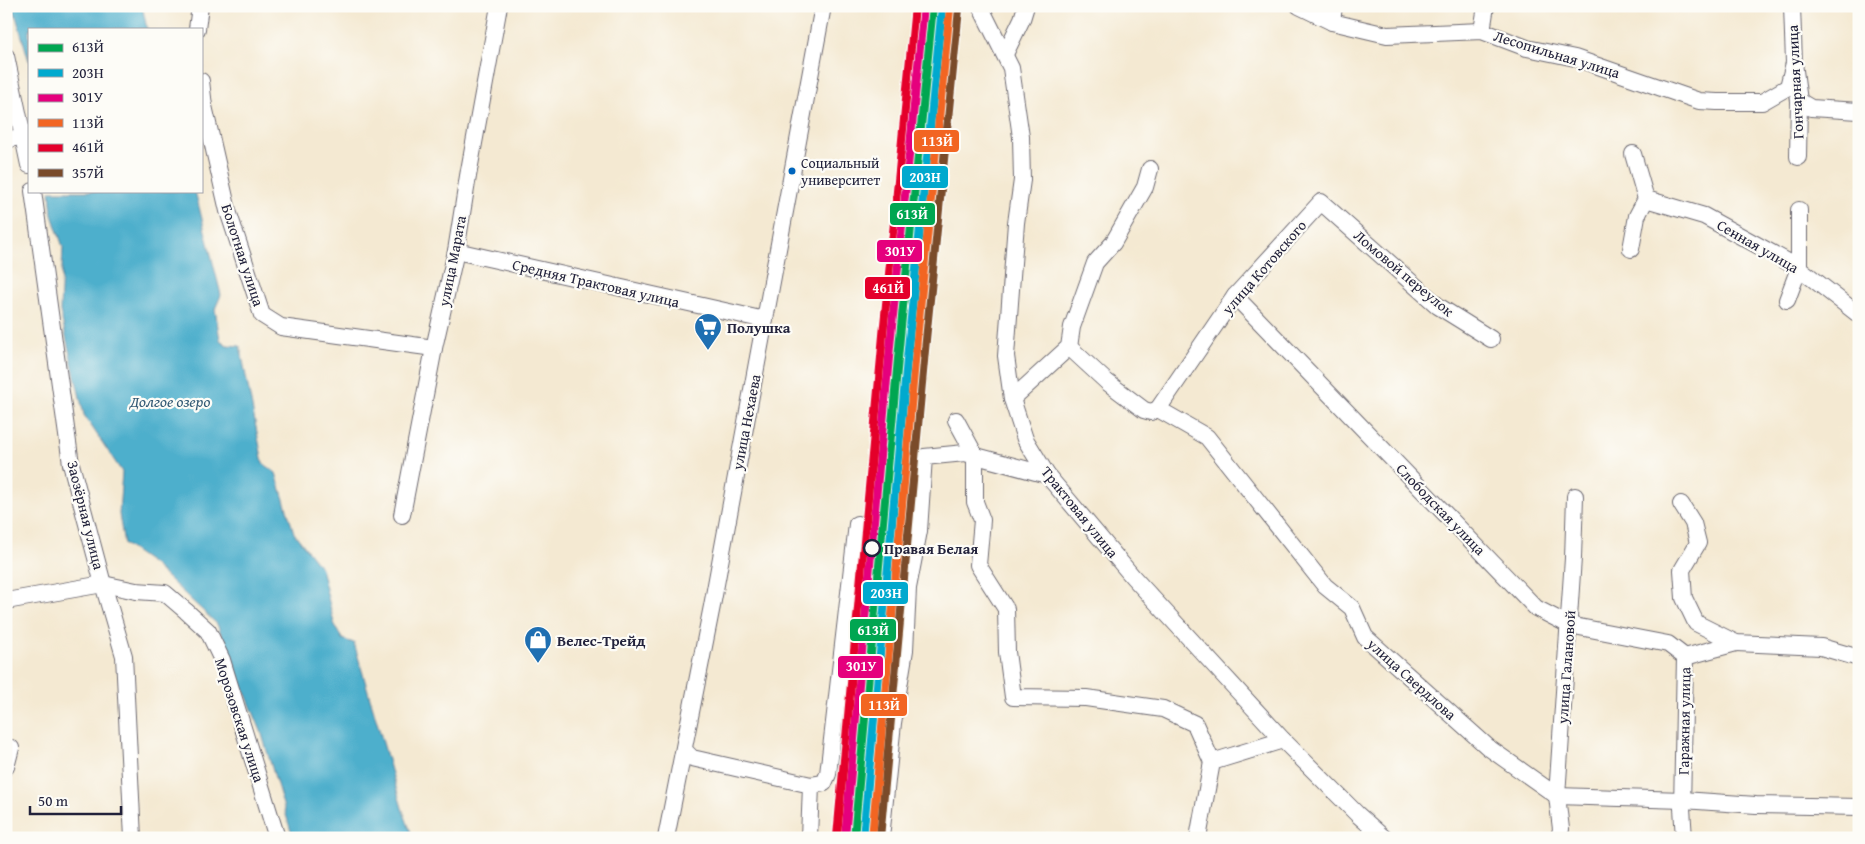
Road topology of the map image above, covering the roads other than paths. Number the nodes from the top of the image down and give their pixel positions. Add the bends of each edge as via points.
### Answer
1 (200, 6) edge
2 (500, 6) edge
3 (823, 6) edge
4 (980, 6) edge
5 (1026, 6) edge
6 (1299, 6) edge
7 (1486, 6) edge
8 (1792, 6) edge
9 (1333, 14) edge
10 (197, 28) edge
11 (1482, 31) junction
12 (1005, 54) junction
13 (6, 56) edge
14 (1794, 63) junction
15 (202, 89) edge
16 (1799, 101) junction
17 (1859, 111) edge
18 (24, 136) junction
19 (6, 140) edge
20 (1633, 154) dead end
21 (1798, 157) dead end
22 (28, 159) edge
23 (1150, 169) dead end
24 (33, 192) edge
25 (1646, 199) junction
26 (1321, 202) joint
27 (1799, 210) dead end
28 (1631, 249) dead end
29 (456, 252) junction
30 (1798, 268) junction
31 (1235, 296) junction
32 (1787, 300) dead end
33 (1859, 315) edge
34 (765, 320) junction
35 (1491, 339) dead end
36 (1069, 347) junction
37 (434, 348) junction
38 (1012, 399) junction
39 (1158, 409) junction
40 (956, 420) dead end
41 (974, 455) junction
42 (1048, 475) junction
43 (1575, 496) dead end
44 (1680, 504) dead end
45 (402, 515) dead end
46 (857, 524) dead end
47 (103, 584) junction
48 (6, 601) edge
49 (1568, 625) junction
50 (1736, 643) junction
51 (1685, 657) junction
52 (1859, 658) edge
53 (1283, 740) junction
54 (11, 748) dead end
55 (684, 750) junction
56 (1212, 762) junction
57 (6, 767) edge
58 (811, 785) junction
59 (1557, 796) junction
60 (1683, 800) junction
61 (1859, 807) edge
62 (133, 838) edge
63 (277, 838) edge
64 (666, 838) edge
65 (809, 838) edge
66 (881, 838) edge
67 (1198, 838) edge
68 (1384, 838) edge
69 (1559, 838) edge
70 (1684, 838) edge

1 - 10 street
2 - 29 street, улица Марата
3 - 34 street, улица Нехаева
4 - 12 street, Трактовая улица
5 - 12 street
6 - 9 street, Лесопильная улица
7 - 11 street
8 - 14 street, Гончарная улица
9 - 11 street, Лесопильная улица via 1387,35
11 - 14 street, Лесопильная улица via 1527,48 1584,60 1699,101 1762,102 1788,87
12 - 38 street, Трактовая улица via 1011,68 1021,137 1022,180 1006,356
13 - 18 street
14 - 16 street, Гончарная улица
15 - 37 street, Болотная улица via 228,211 262,315 281,327
16 - 17 street via 1811,108
16 - 21 street, Гончарная улица
18 - 19 street
18 - 22 street
20 - 25 street
23 - 36 street via 1145,187 1113,243 1095,263 1072,327
24 - 47 street, Заозёрная улица via 72,464
25 - 28 street via 1637,216
25 - 30 street, Сенная улица via 1704,216
26 - 31 street, улица Котовского
26 - 35 street, Ломовой переулок via 1438,306
27 - 30 street
29 - 34 street, Средняя Трактовая улица
29 - 37 street, улица Марата
30 - 32 street
30 - 33 street, Сенная улица
31 - 39 street, улица Котовского
31 - 49 street, Слободская улица via 1536,608
34 - 55 street, улица Нехаева
36 - 38 street
36 - 39 street, улица Свердлова via 1144,410
37 - 45 street, улица Марата
38 - 42 street, Трактовая улица via 1025,439
39 - 59 street, улица Свердлова via 1207,437 1325,586 1352,608 1365,637 1489,748
40 - 41 street
41 - 42 street
41 - 56 street via 975,502 982,520 978,565 1006,609 1006,652 1013,697 1086,698 1163,709 1195,724
41 - 66 street via 924,457 920,531 908,588 905,650 893,724
42 - 53 street, Трактовая улица via 1133,577
43 - 49 street, улица Галановой
44 - 50 street via 1693,523 1698,543 1682,570 1684,598 1696,623
46 - 58 street via 828,774 824,784
47 - 48 street
47 - 62 street, Заозёрная улица via 124,656
47 - 63 street, Морозовская улица via 165,593 208,631 222,660
49 - 51 street, Слободская улица via 1668,644
49 - 59 street, улица Галановой
50 - 51 street, Гаражная улица
50 - 52 street via 1821,647
51 - 60 street, Гаражная улица
53 - 56 street
53 - 68 street, Трактовая улица
54 - 57 street
55 - 58 street via 692,758
55 - 64 street, улица Нехаева
56 - 67 street
58 - 65 street
59 - 60 street
59 - 69 street, улица Галановой
60 - 61 street
60 - 70 street, Гаражная улица

